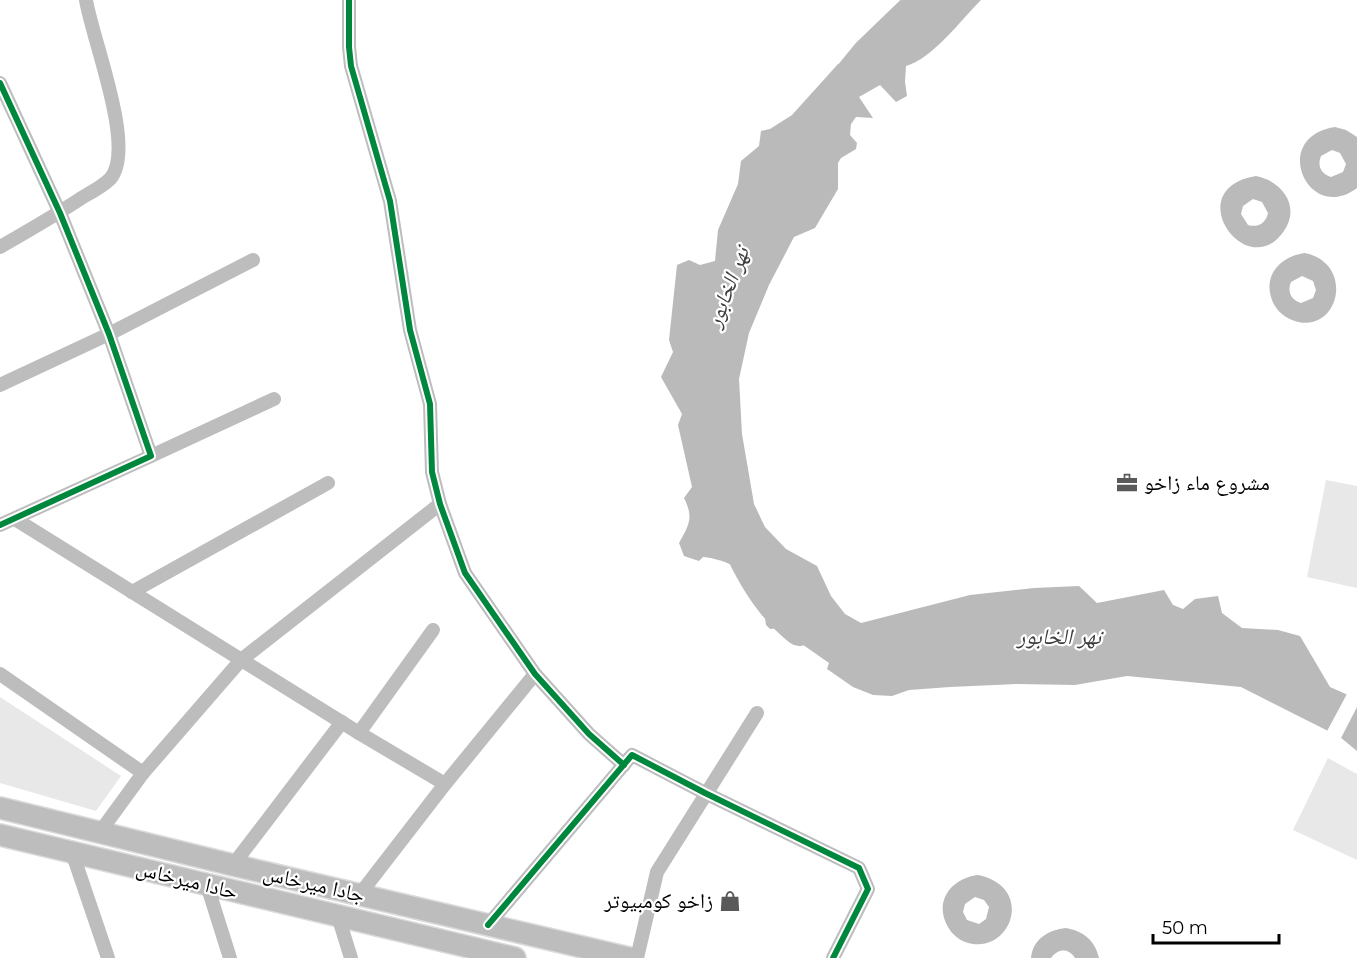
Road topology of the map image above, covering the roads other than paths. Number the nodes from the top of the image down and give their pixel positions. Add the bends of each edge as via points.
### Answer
1 (86, 0) edge
2 (348, 0) edge
3 (0, 83) edge
4 (60, 213) junction
5 (0, 247) edge
6 (253, 260) dead end
7 (109, 334) junction
8 (0, 385) edge
9 (274, 399) dead end
10 (151, 456) junction
11 (328, 483) dead end
12 (440, 504) junction
13 (15, 519) junction
14 (0, 525) edge
15 (132, 592) junction
16 (433, 630) dead end
17 (242, 660) junction
18 (0, 674) edge
19 (535, 674) junction
20 (757, 713) dead end
21 (342, 722) junction
22 (359, 733) junction
23 (624, 765) junction
24 (142, 773) junction
25 (445, 784) junction
26 (705, 793) junction
27 (0, 808) edge
28 (100, 832) junction
29 (0, 835) edge
30 (72, 852) junction
31 (233, 865) junction
32 (207, 885) junction
33 (360, 894) junction
34 (338, 916) junction
35 (488, 925) junction
36 (481, 954) edge
37 (108, 958) edge
38 (230, 958) edge
39 (351, 958) edge
40 (515, 958) edge
41 (629, 958) edge
42 (637, 958) edge
43 (833, 958) edge

1 - 4 street via 115,113 119,155 110,179
2 - 12 street via 351,66 390,201 410,330 430,404 431,461
3 - 4 street
4 - 5 street
4 - 7 street
6 - 7 street
7 - 8 street
7 - 10 street
9 - 10 street
10 - 13 street
11 - 15 street
12 - 17 street
12 - 19 street via 465,573
13 - 14 street
13 - 15 street
15 - 17 street
16 - 22 street
17 - 21 street
17 - 24 street
18 - 24 street
19 - 23 street via 589,734
19 - 25 street
20 - 26 street
21 - 22 street
21 - 31 street
22 - 25 street
23 - 26 street via 632,754
23 - 35 street
24 - 28 street
25 - 33 street
26 - 42 street via 657,872
26 - 43 street via 859,868 868,889
27 - 28 main road, جادا ميرخاس
28 - 31 main road, جادا ميرخاس
29 - 30 main road, حادا ميرخاس
30 - 32 main road, حادا ميرخاس
30 - 37 street
31 - 33 main road, جادا ميرخاس
32 - 34 main road, حادا ميرخاس
32 - 38 street
33 - 35 main road, جادا ميرخاس
34 - 36 main road, حادا ميرخاس
34 - 39 street
35 - 41 main road, جادا ميرخاس
36 - 40 main road, حادا ميرخاس

